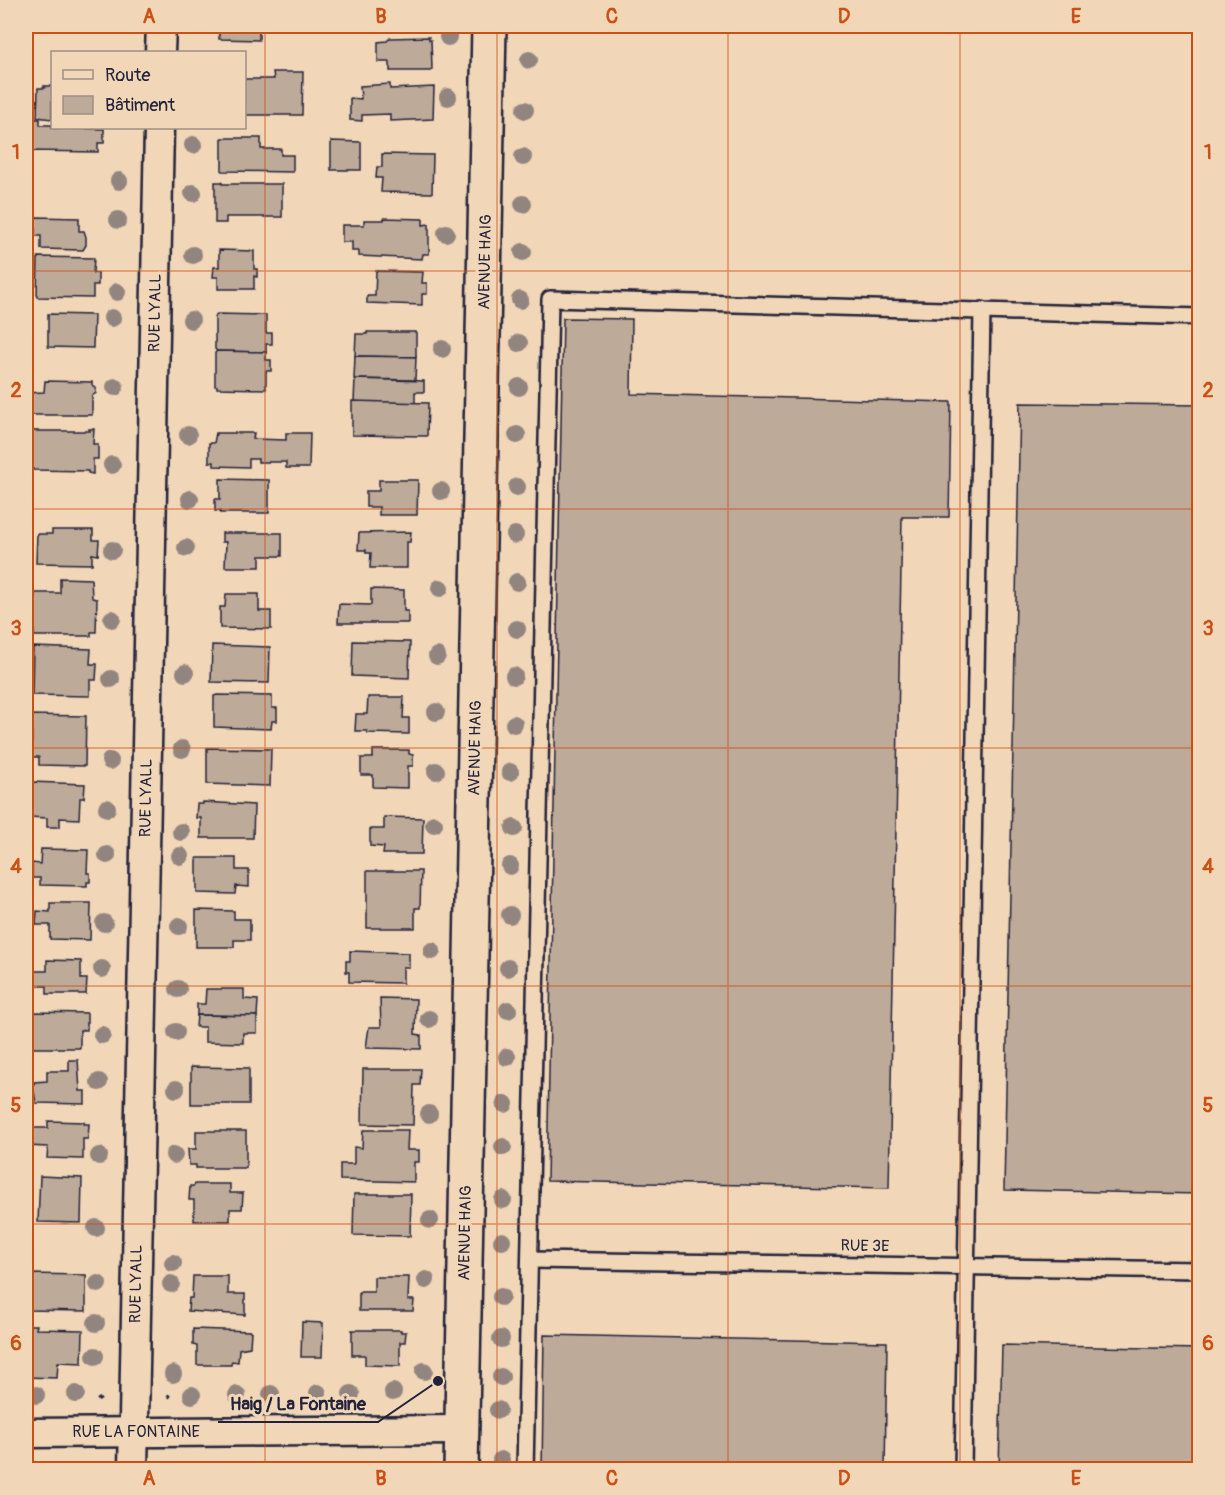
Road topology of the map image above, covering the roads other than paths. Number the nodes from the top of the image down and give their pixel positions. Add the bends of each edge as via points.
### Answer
1 (161, 26) edge
2 (489, 26) edge
3 (160, 51) edge
4 (159, 129) edge
5 (982, 310) junction
6 (1200, 317) edge
7 (530, 1260) junction
8 (967, 1266) junction
9 (1200, 1270) edge
10 (462, 1430) junction
11 (134, 1432) junction
12 (26, 1433) edge
13 (133, 1470) edge
14 (461, 1470) edge
15 (525, 1470) edge
16 (963, 1470) edge

1 - 3 street
2 - 10 street, AVENUE HAIG
4 - 11 street, RUE LYALL
5 - 6 lane
5 - 7 lane via 550,298
5 - 8 lane
7 - 8 lane, RUE 3E
7 - 15 lane
8 - 9 lane, RUE 3E
8 - 16 lane
10 - 11 street, RUE LA FONTAINE
10 - 14 street, AVENUE HAIG
11 - 12 street, RUE LA FONTAINE
11 - 13 street, RUE LYALL

